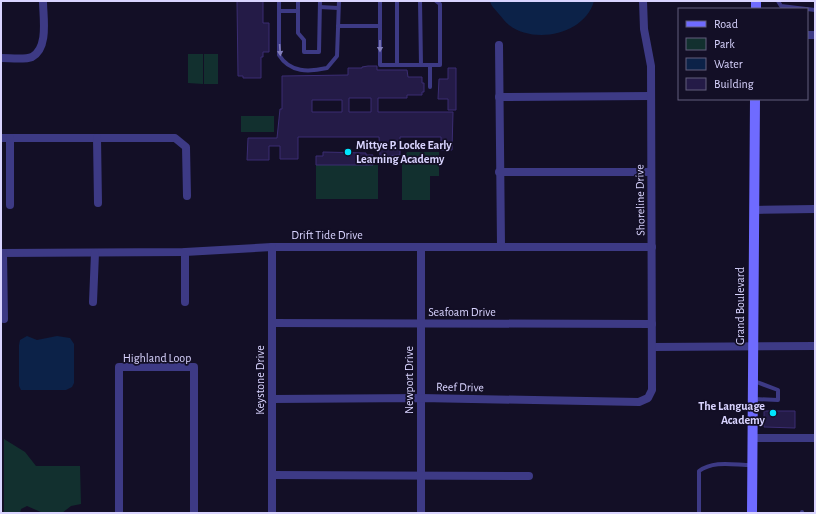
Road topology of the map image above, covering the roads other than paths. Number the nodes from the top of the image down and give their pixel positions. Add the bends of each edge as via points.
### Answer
1 (43, 1) edge
2 (279, 1) edge
3 (298, 1) edge
4 (320, 1) edge
5 (339, 1) edge
6 (380, 1) edge
7 (397, 1) edge
8 (420, 1) edge
9 (436, 1) edge
10 (643, 1) edge
11 (778, 1) edge
12 (320, 7) junction
13 (338, 8) junction
14 (798, 8) edge
15 (279, 11) junction
16 (298, 11) junction
17 (338, 26) junction
18 (380, 26) junction
19 (499, 45) dead end
20 (1, 58) edge
21 (397, 65) junction
22 (421, 65) junction
23 (430, 65) junction
24 (430, 87) dead end
25 (651, 96) junction
26 (499, 97) junction
27 (755, 100) edge
28 (5, 138) edge
29 (97, 138) junction
30 (500, 172) junction
31 (651, 172) junction
32 (187, 196) dead end
33 (98, 203) dead end
34 (10, 205) dead end
35 (815, 209) edge
36 (754, 210) junction
37 (501, 246) junction
38 (272, 247) junction
39 (421, 247) junction
40 (652, 247) junction
41 (185, 252) junction
42 (95, 253) junction
43 (2, 254) edge
44 (93, 302) dead end
45 (185, 302) dead end
46 (4, 319) dead end
47 (272, 323) junction
48 (421, 324) junction
49 (652, 324) junction
50 (815, 346) edge
51 (653, 347) junction
52 (753, 347) junction
53 (753, 381) junction
54 (272, 398) junction
55 (421, 398) junction
56 (648, 398) joint
57 (753, 399) junction
58 (753, 438) junction
59 (815, 438) edge
60 (753, 465) junction
61 (272, 475) junction
62 (421, 475) junction
63 (528, 476) dead end
64 (119, 513) edge
65 (194, 513) edge
66 (272, 513) edge
67 (421, 513) edge
68 (699, 513) edge
69 (752, 513) edge

1 - 20 street via 43,44 39,52 31,57
2 - 15 lane
3 - 16 lane
4 - 12 lane
5 - 13 lane
6 - 18 lane
7 - 21 lane
8 - 22 lane
9 - 23 lane via 440,4 440,65
10 - 25 street, Shoreline Drive via 644,29 651,66
11 - 14 lane via 781,6
12 - 13 lane
12 - 16 lane via 319,52 304,52 304,40 298,33
13 - 17 lane
15 - 16 lane
15 -> 17 lane via 279,55 291,68 327,68 337,56
17 - 18 lane
18 -> 21 lane via 380,65
19 - 26 street
21 - 22 lane
22 - 23 lane
23 - 24 lane
25 - 26 street
25 - 31 street, Shoreline Drive
26 - 30 street
27 - 36 main road, Grand Boulevard
28 - 29 street
28 - 34 street
29 - 32 street via 175,138 186,147
29 - 33 street
30 - 31 street
30 - 37 street
31 - 40 street, Shoreline Drive
35 - 36 street
36 - 52 main road, Grand Boulevard
37 - 39 street, Drift Tide Drive
37 - 40 street, Drift Tide Drive
38 - 39 street, Drift Tide Drive
38 - 41 street, Drift Tide Drive
38 - 47 street, Keystone Drive
39 - 48 street, Newport Drive
40 - 49 street, Shoreline Drive
41 - 42 street, Drift Tide Drive
41 - 45 street
42 - 43 street, Drift Tide Drive
42 - 44 street
43 - 46 street
47 - 48 street, Seafoam Drive
47 - 54 street, Keystone Drive
48 - 49 street, Seafoam Drive
48 - 55 street, Newport Drive
49 - 51 street, Shoreline Drive
50 - 52 street
51 - 52 street
51 - 56 street, Shoreline Drive via 652,390
52 - 53 main road, Grand Boulevard
53 - 57 main road, Grand Boulevard
53 - 57 lane via 778,390 778,400
54 - 55 street, Reef Drive
54 - 61 street, Keystone Drive
55 - 56 street, Reef Drive via 639,402
55 - 62 street, Newport Drive
57 - 58 main road, Grand Boulevard
58 - 59 street
58 - 60 main road, Grand Boulevard
60 - 68 lane via 715,464 699,471
60 - 69 main road, Grand Boulevard
61 - 62 street
61 - 66 street, Keystone Drive
62 - 63 street
62 - 67 street, Newport Drive
64 - 65 street, Highland Loop via 119,367 194,367

